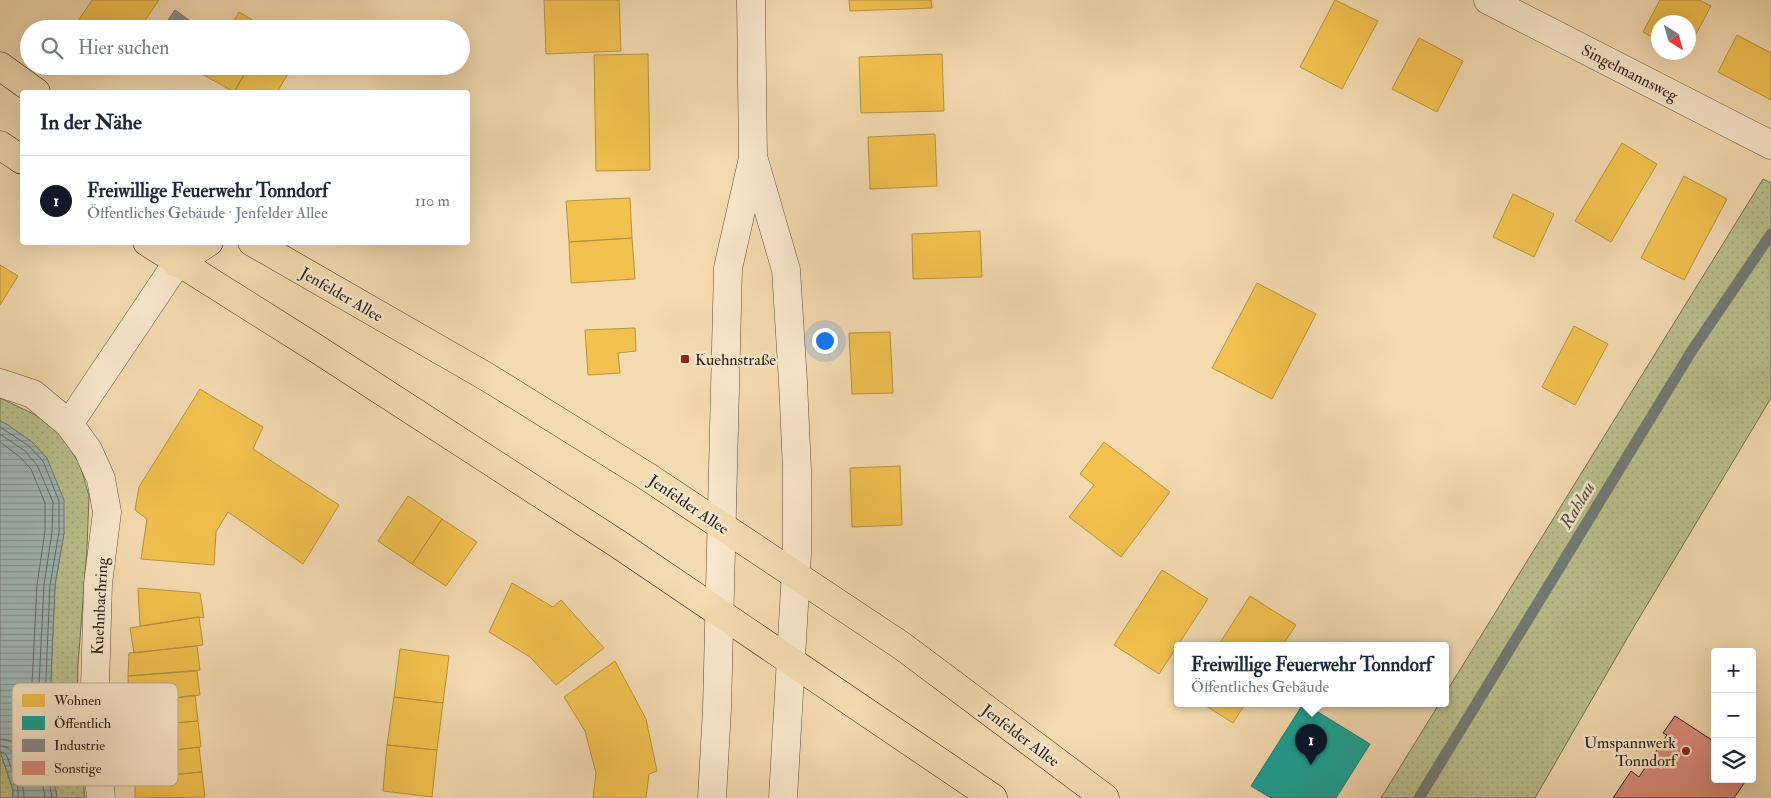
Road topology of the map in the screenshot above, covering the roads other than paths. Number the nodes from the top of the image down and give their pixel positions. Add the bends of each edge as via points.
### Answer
1 (751, 0) edge
2 (1488, 0) edge
3 (0, 66) edge
4 (33, 90) edge
5 (0, 145) edge
6 (1771, 145) edge
7 (753, 158) junction
8 (20, 159) edge
9 (150, 245) edge
10 (205, 245) edge
11 (257, 245) edge
12 (177, 263) junction
13 (0, 383) edge
14 (69, 424) junction
15 (722, 526) junction
16 (796, 576) junction
17 (719, 614) junction
18 (791, 662) junction
19 (95, 683) edge
20 (712, 798) edge
21 (783, 798) edge
22 (993, 798) edge
23 (1105, 798) edge

1 - 7 street
2 - 6 street, Singelmannsweg
3 - 4 main road
5 - 8 main road
7 - 15 street via 728,268
7 - 16 street via 786,270 797,470
9 - 12 main road
10 - 12 main road
11 - 15 main road, Jenfelder Allee via 487,377
12 - 14 street
12 - 17 main road via 326,354 618,544
13 - 14 street, Kuehnbachring via 34,394
14 - 19 street, Kuehnbachring via 88,450 101,479 107,512 98,584
15 - 16 main road, Jenfelder Allee
15 - 17 street
16 - 18 street
16 - 23 main road, Jenfelder Allee via 902,646
17 - 18 main road
17 - 20 street
18 - 21 street
18 - 22 main road

